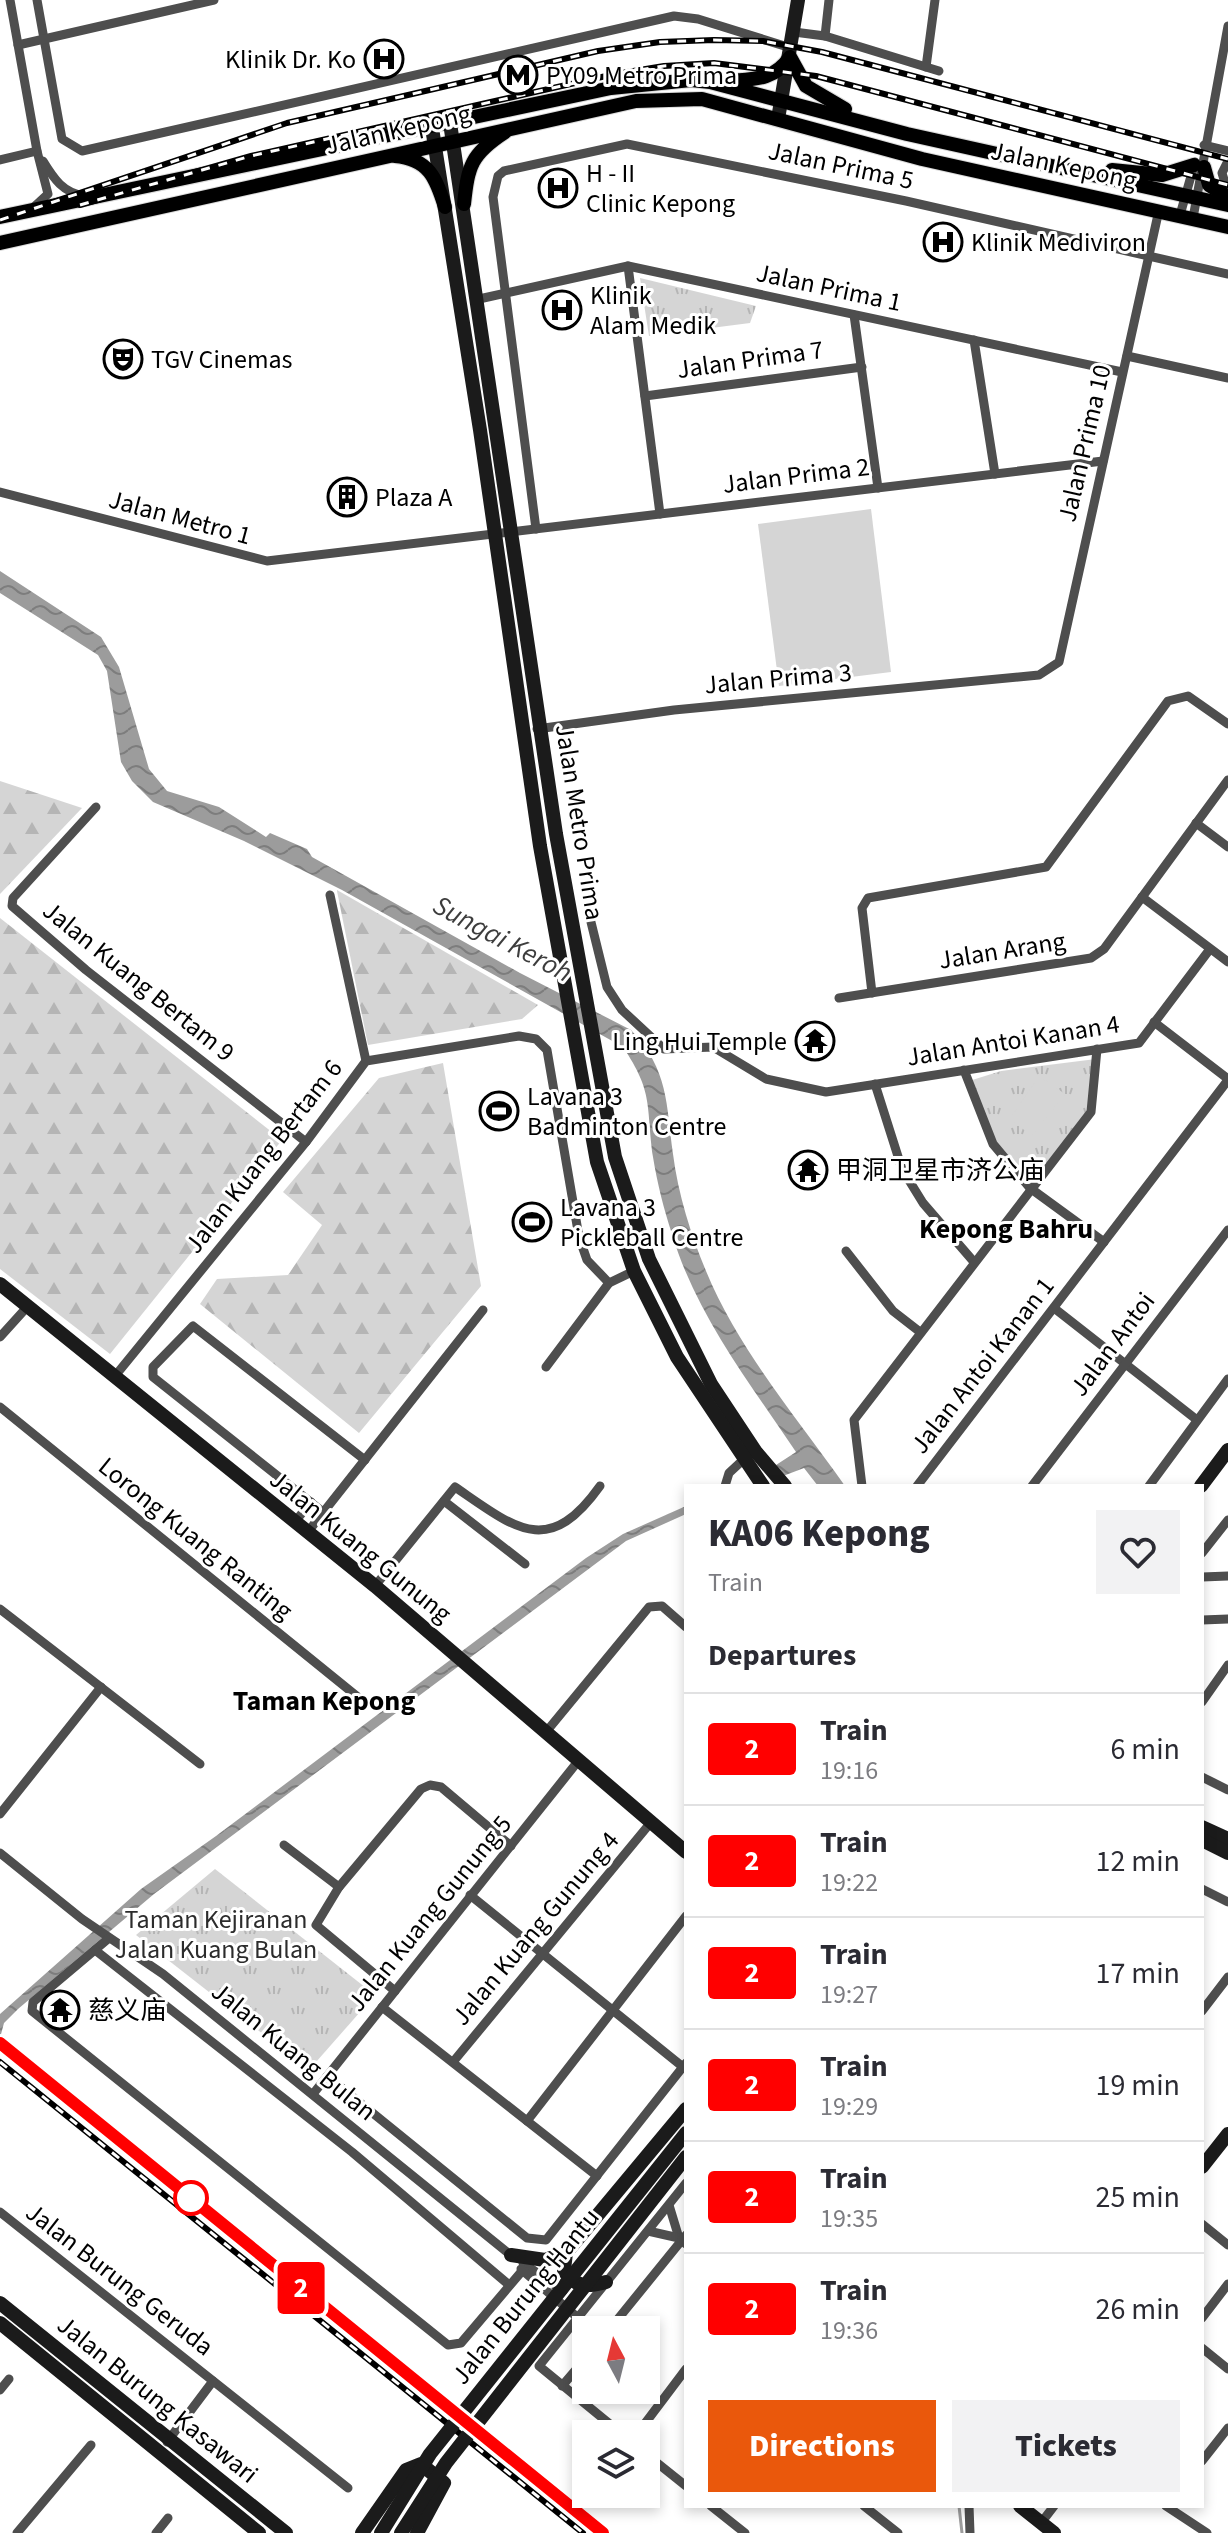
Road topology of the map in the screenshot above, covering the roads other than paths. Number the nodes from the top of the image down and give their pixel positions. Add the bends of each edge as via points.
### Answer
1 (10, 0) edge
2 (37, 0) edge
3 (214, 0) edge
4 (798, 0) edge
5 (829, 0) edge
6 (935, 0) edge
7 (1228, 26) edge
8 (794, 32) junction
9 (825, 36) junction
10 (44, 39) junction
11 (18, 45) junction
12 (790, 52) junction
13 (926, 67) junction
14 (939, 71) dead end
15 (710, 82) junction
16 (782, 99) junction
17 (778, 119) junction
18 (450, 123) junction
19 (871, 123) junction
20 (512, 127) junction
21 (432, 128) junction
22 (454, 139) junction
23 (435, 144) junction
24 (1204, 145) junction
25 (37, 151) junction
26 (1228, 151) edge
27 (382, 156) junction
28 (1016, 158) junction
29 (0, 160) edge
30 (1228, 161) edge
31 (1199, 166) junction
32 (1228, 195) edge
33 (1192, 196) junction
34 (88, 197) junction
35 (464, 204) junction
36 (1228, 205) edge
37 (445, 207) junction
38 (32, 209) junction
39 (1159, 210) junction
40 (0, 217) edge
41 (1187, 217) junction
42 (1228, 227) edge
43 (0, 243) edge
44 (1149, 255) junction
45 (628, 266) junction
46 (1228, 274) edge
47 (505, 293) junction
48 (479, 299) junction
49 (854, 315) junction
50 (974, 340) junction
51 (1127, 356) junction
52 (862, 367) junction
53 (1122, 372) junction
54 (1228, 378) edge
55 (645, 396) junction
56 (1103, 461) junction
57 (995, 474) junction
58 (878, 488) junction
59 (0, 492) edge
60 (660, 514) junction
61 (536, 529) junction
62 (513, 532) junction
63 (494, 535) junction
64 (1039, 675) joint
65 (1228, 724) edge
66 (541, 728) junction
67 (523, 731) junction
68 (1228, 780) edge
69 (96, 807) dead end
70 (1196, 823) junction
71 (1228, 847) edge
72 (330, 895) dead end
73 (1142, 897) junction
74 (589, 914) dead end
75 (1210, 949) junction
76 (1228, 962) edge
77 (872, 993) junction
78 (839, 998) dead end
79 (1154, 1022) junction
80 (1097, 1049) junction
81 (366, 1061) junction
82 (964, 1070) junction
83 (1228, 1079) edge
84 (875, 1084) junction
85 (306, 1142) junction
86 (1030, 1188) junction
87 (1228, 1230) edge
88 (1104, 1242) junction
89 (846, 1251) dead end
90 (974, 1262) junction
91 (634, 1271) junction
92 (609, 1283) junction
93 (0, 1284) edge
94 (28, 1306) junction
95 (1054, 1308) junction
96 (483, 1310) dead end
97 (920, 1332) junction
98 (0, 1337) edge
99 (1124, 1363) junction
100 (546, 1367) dead end
101 (115, 1376) junction
102 (1228, 1379) edge
103 (0, 1407) edge
104 (1197, 1420) junction
105 (1228, 1450) edge
106 (365, 1460) junction
107 (743, 1460) junction
108 (726, 1484) edge
109 (761, 1484) edge
110 (783, 1484) edge
111 (862, 1484) edge
112 (919, 1484) edge
113 (1033, 1484) edge
114 (1150, 1484) edge
115 (1202, 1484) edge
116 (600, 1486) dead end
117 (444, 1501) junction
118 (311, 1502) junction
119 (323, 1512) junction
120 (1228, 1520) edge
121 (294, 1523) junction
122 (307, 1533) junction
123 (1204, 1550) edge
124 (525, 1564) dead end
125 (1228, 1576) edge
126 (1204, 1577) edge
127 (375, 1586) junction
128 (0, 1609) edge
129 (1228, 1619) edge
130 (1204, 1620) edge
131 (684, 1625) edge
132 (1228, 1665) edge
133 (1217, 1680) junction
134 (1228, 1685) edge
135 (101, 1687) junction
136 (1204, 1699) edge
137 (364, 1702) dead end
138 (546, 1732) junction
139 (579, 1760) junction
140 (200, 1764) dead end
141 (1204, 1778) edge
142 (1228, 1790) edge
143 (0, 1814) edge
144 (652, 1821) junction
145 (1204, 1828) edge
146 (1228, 1839) edge
147 (1204, 1841) edge
148 (284, 1845) dead end
149 (511, 1846) junction
150 (684, 1850) edge
151 (0, 1853) edge
152 (1228, 1853) edge
153 (339, 1887) junction
154 (1204, 1890) edge
155 (470, 1895) junction
156 (1228, 1902) edge
157 (684, 1919) edge
158 (109, 1938) junction
159 (95, 1950) junction
160 (542, 1954) junction
161 (1228, 1977) edge
162 (395, 1991) junction
163 (1204, 1992) edge
164 (1213, 1997) junction
165 (382, 2007) junction
166 (1204, 2008) edge
167 (613, 2010) junction
168 (453, 2062) junction
169 (684, 2065) edge
170 (327, 2076) junction
171 (313, 2094) junction
172 (684, 2111) edge
173 (527, 2121) junction
174 (1228, 2134) edge
175 (684, 2136) edge
176 (684, 2160) edge
177 (1204, 2164) edge
178 (597, 2176) junction
179 (684, 2186) edge
180 (669, 2205) junction
181 (0, 2212) edge
182 (1204, 2226) edge
183 (648, 2231) junction
184 (683, 2240) edge
185 (1228, 2245) edge
186 (566, 2253) junction
187 (517, 2269) junction
188 (606, 2282) junction
189 (1228, 2284) edge
190 (0, 2303) edge
191 (580, 2313) junction
192 (1204, 2315) edge
193 (621, 2316) edge
194 (0, 2323) edge
195 (1204, 2350) edge
196 (1228, 2369) edge
197 (684, 2372) edge
198 (572, 2374) edge
199 (9, 2379) dead end
200 (213, 2381) junction
201 (562, 2386) junction
202 (0, 2390) edge
203 (604, 2420) edge
204 (648, 2420) edge
205 (1228, 2428) edge
206 (169, 2439) junction
207 (91, 2445) dead end
208 (159, 2451) junction
209 (1204, 2458) edge
210 (660, 2465) edge
211 (684, 2484) edge
212 (348, 2488) dead end
213 (714, 2508) edge
214 (867, 2508) edge
215 (969, 2508) edge
216 (1022, 2508) edge
217 (1052, 2508) edge
218 (1169, 2508) edge
219 (168, 2518) dead end
220 (1041, 2523) junction
221 (17, 2533) edge
222 (156, 2533) edge
223 (259, 2533) edge
224 (286, 2533) edge
225 (362, 2533) edge
226 (381, 2533) edge
227 (401, 2533) edge
228 (417, 2533) edge
229 (745, 2533) edge
230 (898, 2533) edge
231 (970, 2533) edge
232 (1054, 2533) edge
233 (1207, 2533) edge

1 - 11 street
2 - 10 street
3 - 10 street
4 - 8 main road
5 - 9 street
6 - 13 street
7 - 24 street
8 - 9 street
8 - 12 main road
9 - 13 street
10 - 11 street
10 - 12 street via 62,139 82,151 679,15
11 - 25 street
12 - 15 main road via 783,68 766,78
12 - 16 main road
12 - 19 main road via 806,86
13 - 14 street
15 - 16 main road, Jalan Kepong
15 - 18 main road, Jalan Kepong via 611,88
16 - 17 main road
16 - 19 main road, Jalan Kepong
17 - 20 main road, Jalan Kepong via 677,97
17 - 39 main road, Jalan Kepong via 922,159
18 - 21 main road, Jalan Kepong
18 - 22 main road, Jalan Metro Prima
19 - 28 main road, Jalan Kepong
20 - 22 main road, Jalan Kepong
20 - 35 main road via 482,147 472,162
21 - 23 main road, Jalan Metro Prima
21 - 34 main road, Jalan Kepong
22 - 23 main road, Jalan Kepong
22 - 35 main road, Jalan Metro Prima
23 - 27 main road, Jalan Kepong
23 - 37 main road, Jalan Metro Prima
24 - 26 street
24 - 31 street
25 - 29 street
25 - 34 street via 60,185
25 - 38 street via 48,194
27 - 37 main road via 422,163 437,179
27 - 43 main road, Jalan Kepong
28 - 31 main road via 1162,175
28 - 33 main road, Jalan Kepong
30 - 32 street via 1222,173
31 - 32 main road via 1209,185
31 - 33 street
33 - 36 main road, Jalan Kepong
33 - 41 street
34 - 38 main road, Jalan Kepong
35 - 48 main road, Jalan Metro Prima
37 - 63 main road, Jalan Metro Prima
38 - 40 main road, Jalan Kepong
39 - 41 main road, Jalan Kepong
39 - 44 street, Jalan Prima 10
41 - 42 main road, Jalan Kepong
44 - 46 street
44 - 47 street, Jalan Prima 5 via 627,144 498,176 493,197
44 - 51 street, Jalan Prima 10
45 - 47 street, Jalan Prima 1
45 - 49 street, Jalan Prima 1
45 - 55 street
47 - 48 street, Jalan Prima 1
47 - 61 street, Jalan Prima 5
48 - 62 main road, Jalan Metro Prima
49 - 50 street, Jalan Prima 1
49 - 52 street
50 - 53 street, Jalan Prima 1
50 - 57 street
51 - 53 street, Jalan Prima 10
51 - 54 street
52 - 55 street, Jalan Prima 7
52 - 58 street
53 - 56 street, Jalan Prima 10
55 - 60 street
56 - 57 street, Jalan Prima 2
56 - 64 street, Jalan Prima 10 via 1059,662
57 - 58 street, Jalan Prima 2
58 - 60 street, Jalan Prima 2
59 - 63 street, Jalan Metro 1 via 256,560
60 - 61 street, Jalan Prima 2
61 - 62 street, Jalan Prima 2
62 - 63 street, Jalan Prima 2
62 - 66 main road, Jalan Metro Prima
63 - 67 main road, Jalan Metro Prima
64 - 66 street, Jalan Prima 3
65 - 77 street via 1188,696 1168,701 1046,867 868,898 862,908
66 - 67 street, Jalan Prima 3
66 - 110 main road, Jalan Metro Prima via 615,1157 649,1259 711,1384
67 - 91 main road, Jalan Metro Prima via 583,1095 601,1176
68 - 70 street, Jalan Arang
69 - 85 street, Jalan Kuang Bertam 9 via 13,898 12,906
70 - 71 street
70 - 73 street, Jalan Arang
72 - 81 street
73 - 75 street
73 - 77 street, Jalan Arang via 1104,949 1091,958
74 - 84 street, Jalan Antoi Kanan 4 via 607,987 622,1010 664,1049 713,1047 779,1083 826,1092
75 - 76 street
75 - 79 street, Jalan Antoi Kanan 4
77 - 78 street, Jalan Arang
79 - 80 street, Jalan Antoi Kanan 4 via 1139,1043
79 - 83 street
80 - 82 street, Jalan Antoi Kanan 4
80 - 86 street via 1091,1112
81 - 85 street, Jalan Kuang Bertam 6
81 - 92 street, Jalan Kuang Bertam 6 via 519,1036 542,1044 579,1237 587,1260
82 - 84 street, Jalan Antoi Kanan 4
82 - 86 street via 985,1130
83 - 88 street, Jalan Antoi Kanan 1
84 - 90 street via 902,1169 928,1210
85 - 101 street, Jalan Kuang Bertam 6
86 - 88 street
86 - 90 street
87 - 99 street, Jalan Antoi
88 - 95 street, Jalan Antoi Kanan 1
89 - 97 street via 893,1311
90 - 97 street
91 - 92 street
91 - 107 main road, Jalan Metro Prima via 677,1357
92 - 100 street
93 - 94 main road, Jalan Kuang Gunung
94 - 98 street
94 - 101 main road, Jalan Kuang Gunung
95 - 99 street
95 - 112 street, Jalan Antoi Kanan 1
96 - 106 street
97 - 111 street via 854,1420
99 - 104 street
99 - 113 street, Jalan Antoi
101 - 121 main road, Jalan Kuang Gunung
102 - 104 street
103 - 137 street, Lorong Kuang Ranting
104 - 114 street
105 - 115 main road
106 - 118 street via 188,1327 153,1367 153,1377
106 - 119 street
107 - 108 street
107 - 109 main road, Jalan Metro Prima
116 - 117 street via 570,1522 528,1530 514,1527 455,1487
117 - 124 street
117 - 127 street
118 - 119 street
118 - 121 street
119 - 122 street
120 - 123 street
121 - 122 main road, Jalan Kuang Gunung
122 - 127 main road, Jalan Kuang Gunung
125 - 126 street
127 - 138 main road, Jalan Kuang Gunung
128 - 135 street
129 - 130 street
131 - 138 street via 662,1606 649,1607
132 - 133 street
133 - 134 street
133 - 136 street
135 - 140 street
135 - 143 street
138 - 139 main road, Jalan Kuang Gunung
139 - 144 main road, Jalan Kuang Gunung
139 - 149 street, Jalan Kuang Gunung 5
141 - 142 street
144 - 150 main road, Jalan Kuang Gunung
144 - 160 street, Jalan Kuang Gunung 4
145 - 146 main road
147 - 152 main road
148 - 153 street
149 - 153 street via 441,1787 430,1785 421,1789
149 - 155 street, Jalan Kuang Gunung 5
151 - 158 street, Jalan Kuang Bulan
153 - 162 street via 316,1925
154 - 156 street
155 - 160 street
155 - 162 street, Jalan Kuang Gunung 5
157 - 167 street
158 - 159 street
158 - 171 street, Jalan Kuang Bulan via 163,1974
159 - 187 street via 352,2152
159 - 187 street via 33,2002 32,2011 448,2345 461,2343
160 - 167 street
160 - 168 street, Jalan Kuang Gunung 4
161 - 164 street
162 - 165 street, Jalan Kuang Gunung 5
163 - 164 street
164 - 166 street
165 - 168 street
165 - 170 street, Jalan Kuang Gunung 5
167 - 169 street
167 - 173 street
168 - 173 street
169 - 178 street
170 - 171 street, Jalan Kuang Gunung 5
170 - 178 street via 527,2238 546,2240
171 - 187 street, Jalan Kuang Bulan
172 - 186 main road
173 - 178 street
174 - 177 main road
175 - 226 main road, Jalan Burung Hantu, bridge via 430,2454
176 - 227 main road, Jalan Burung Hantu, bridge via 446,2463
179 - 180 street
180 - 183 street
180 - 184 street
181 - 200 street, Jalan Burung Geruda
182 - 185 street
183 - 184 street
183 - 188 street
184 - 193 street
186 - 187 main road
186 - 188 main road via 564,2270 576,2283 588,2287
187 - 191 street, Jalan Kuang Bulan
187 - 191 street
188 - 191 street
189 - 192 street
190 - 206 main road, Jalan Burung Kasawari
191 - 201 street via 540,2364 540,2370
194 - 208 main road, Jalan Burung Kasawari
195 - 196 street
197 - 204 street
198 - 201 street
199 - 202 street
200 - 206 street, Jalan Burung Geruda
200 - 212 street, Jalan Burung Geruda
201 - 203 street
205 - 209 street
206 - 208 street, Jalan Burung Geruda
206 - 224 main road, Jalan Burung Kasawari
207 - 221 street
208 - 223 main road, Jalan Burung Kasawari
210 - 211 street
213 - 229 street
214 - 230 street
215 - 231 street
216 - 220 main road
217 - 220 street
218 - 233 street
219 - 222 street
220 - 232 main road
225 - 228 main road via 406,2470 421,2464 444,2483

